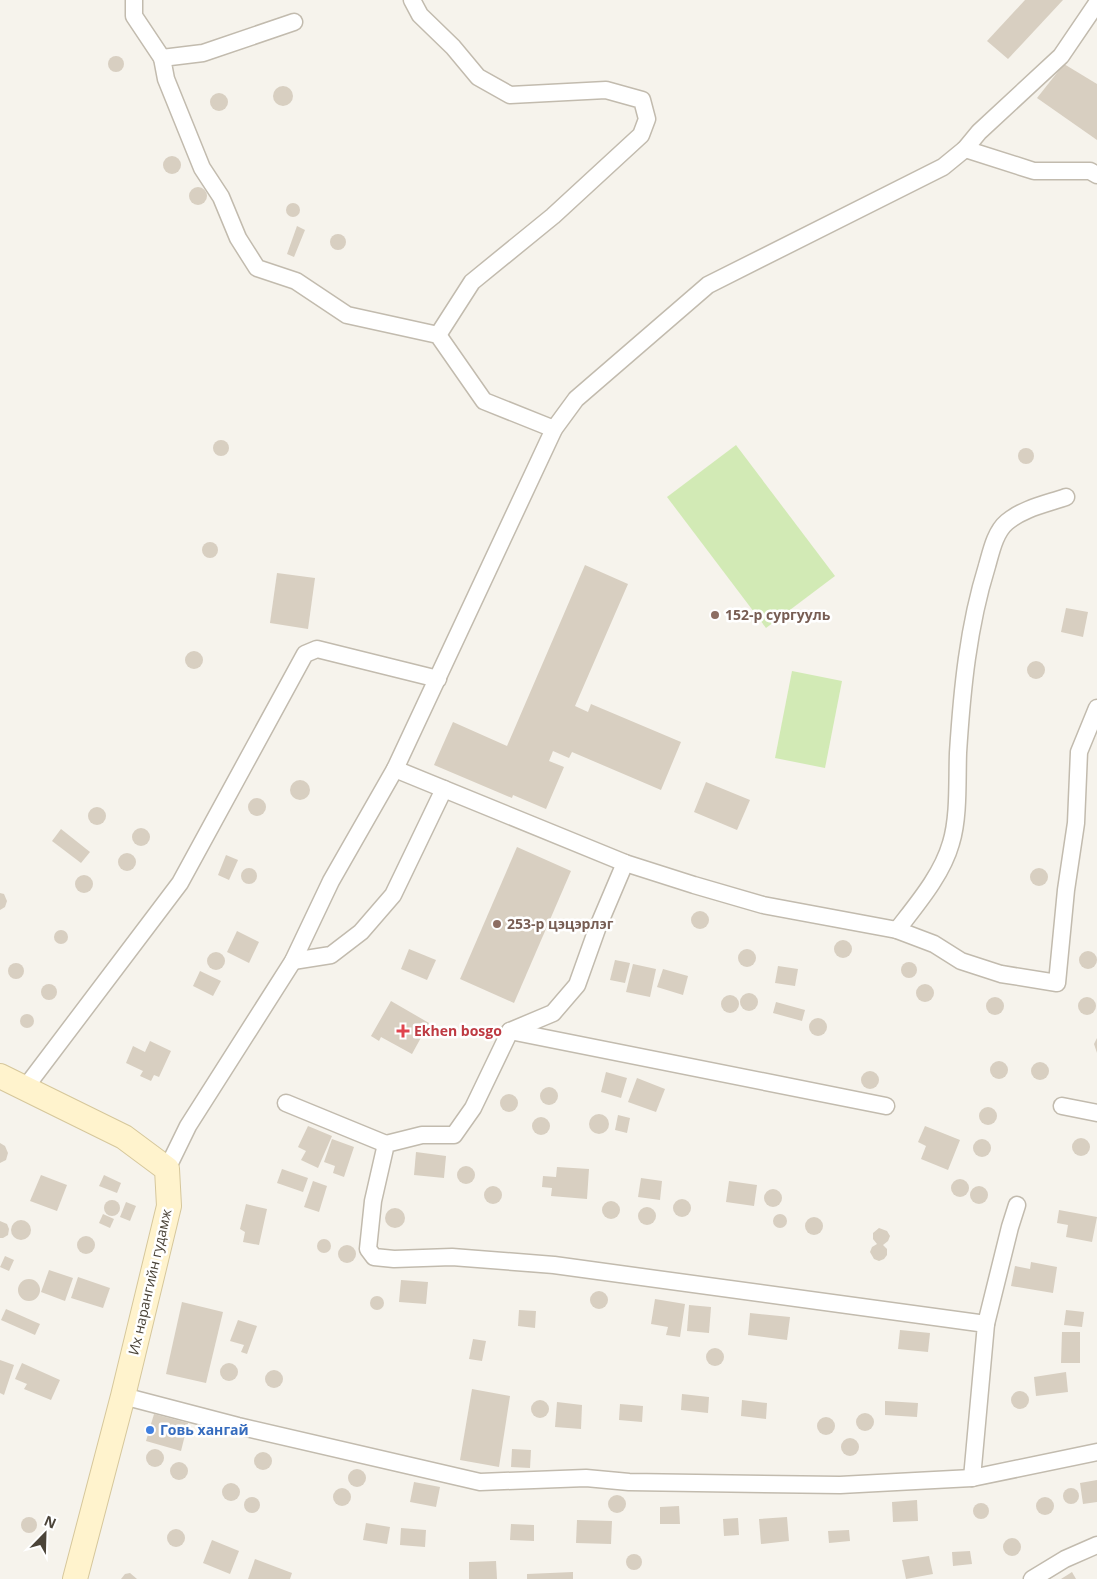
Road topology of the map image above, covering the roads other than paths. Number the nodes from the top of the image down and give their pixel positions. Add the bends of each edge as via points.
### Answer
1 (134, 0) edge
2 (412, 0) edge
3 (1097, 3) edge
4 (294, 22) dead end
5 (162, 58) junction
6 (965, 149) junction
7 (1097, 175) edge
8 (438, 335) junction
9 (554, 429) junction
10 (1066, 498) dead end
11 (438, 679) junction
12 (1097, 708) edge
13 (395, 769) junction
14 (444, 789) junction
15 (625, 863) junction
16 (897, 930) junction
17 (293, 961) junction
18 (510, 1031) junction
19 (0, 1076) edge
20 (25, 1088) junction
21 (286, 1104) dead end
22 (886, 1106) dead end
23 (1062, 1106) dead end
24 (1097, 1113) edge
25 (386, 1144) junction
26 (167, 1170) junction
27 (1017, 1205) dead end
28 (986, 1324) junction
29 (123, 1396) junction
30 (1097, 1452) edge
31 (972, 1478) junction
32 (1097, 1545) edge
33 (75, 1579) edge
34 (1032, 1579) edge

1 - 5 street via 134,16
2 - 8 street via 420,15 453,46 478,77 510,95 606,90 642,100 647,119 641,135 553,216 472,282
3 - 6 street via 1061,56
4 - 5 street via 203,53
5 - 8 street via 166,79 202,168 221,197 238,238 257,268 296,281 347,315
6 - 7 street via 1034,171 1090,171
6 - 9 street via 943,167 708,285 576,399
8 - 9 street via 484,401
9 - 11 street
10 - 16 street via 1027,510 1006,523 998,533 970,629 958,750 956,815 951,843 936,876
11 - 13 street
11 - 20 street via 317,649 305,654 180,883
12 - 16 street via 1079,752 1076,823 1057,983 993,972 961,961 934,944
13 - 14 street
13 - 17 street via 331,881
14 - 15 street
14 - 17 street via 394,895 361,932 331,955
15 - 16 street via 763,905
15 - 18 street via 577,985 553,1012
17 - 26 street via 188,1126
18 - 22 street
18 - 25 street via 473,1108 454,1135 422,1135
19 - 20 main road
20 - 26 main road via 124,1137
21 - 25 street
23 - 24 street
25 - 28 street via 368,1249 374,1257 452,1257 554,1265
26 - 29 main road, Их нарангийн гудамж via 170,1206
27 - 28 street
28 - 31 street
29 - 31 street via 480,1482 586,1478 629,1482 840,1485
29 - 33 main road, Их нарангийн гудамж
30 - 31 street
32 - 34 street

